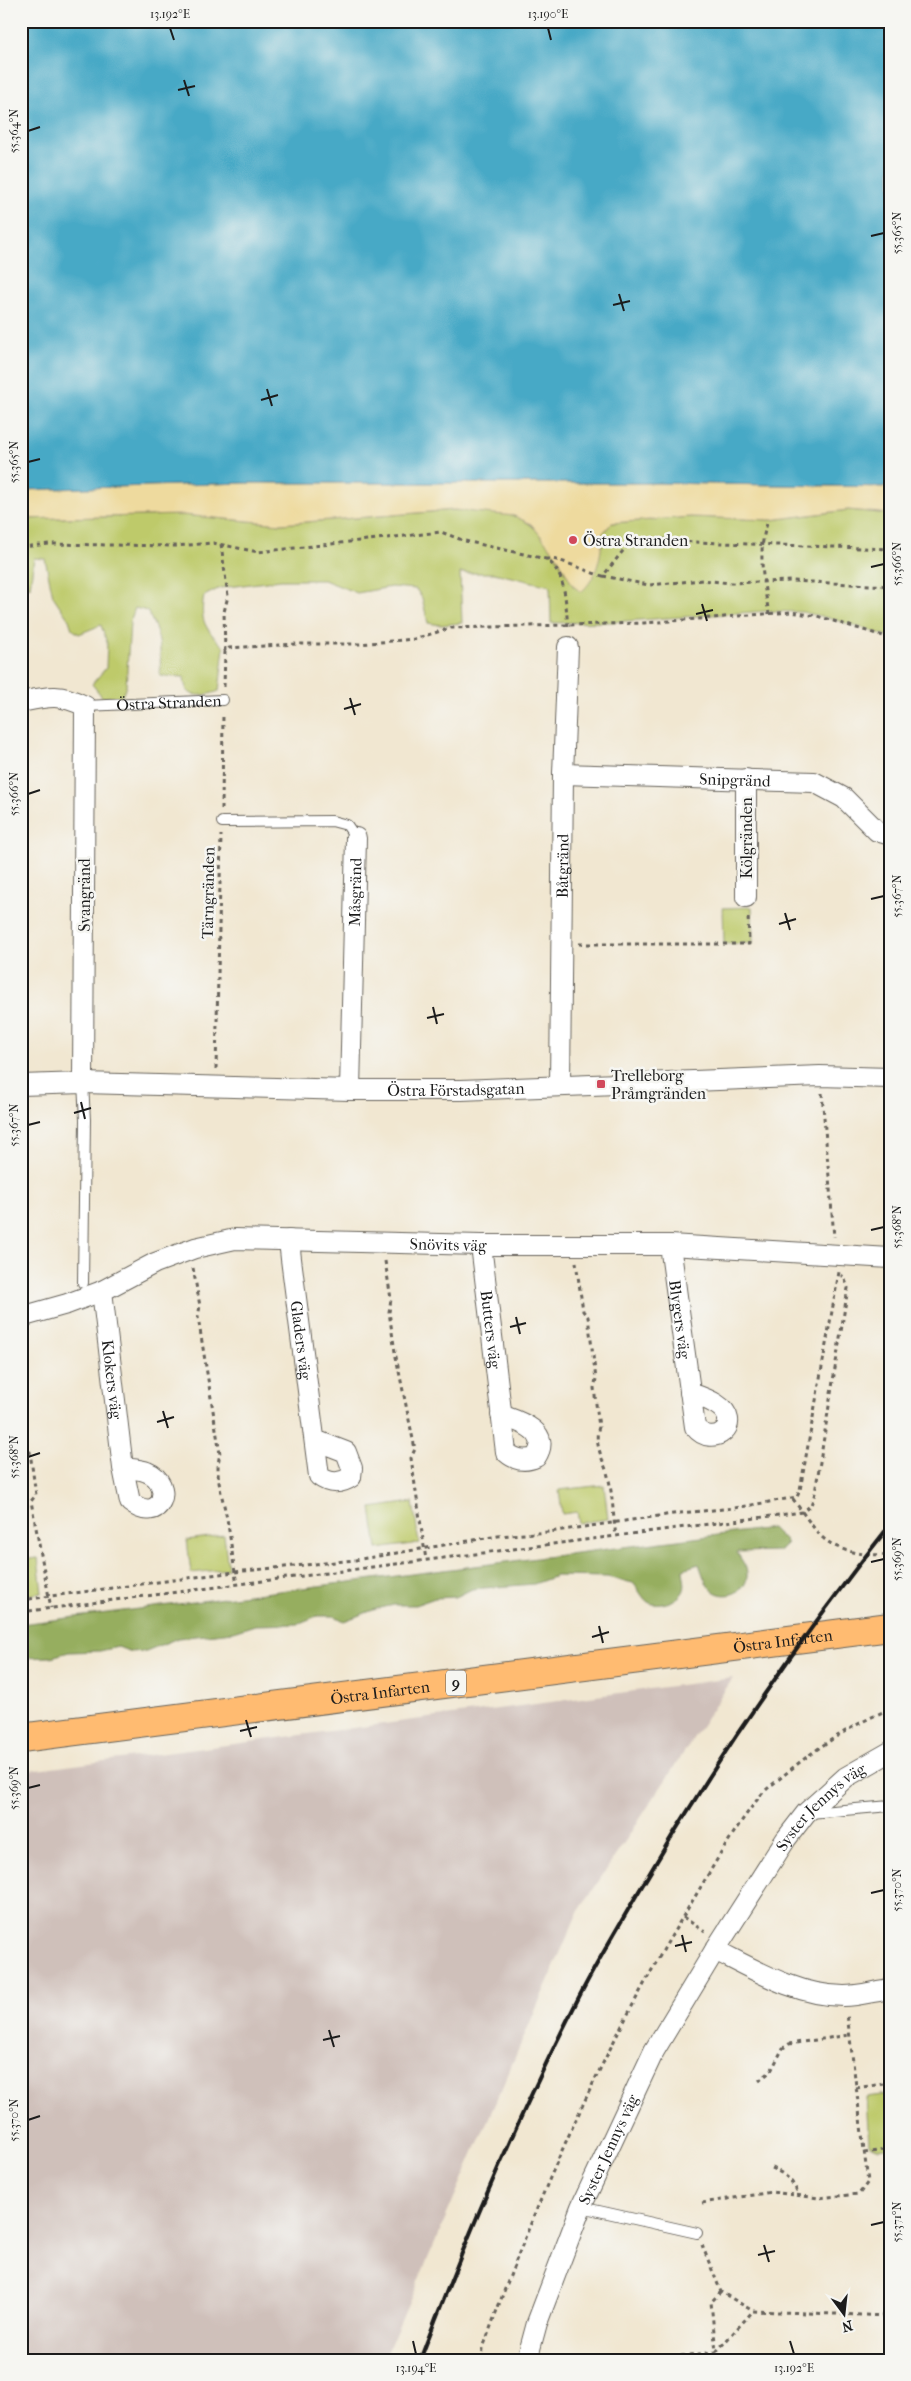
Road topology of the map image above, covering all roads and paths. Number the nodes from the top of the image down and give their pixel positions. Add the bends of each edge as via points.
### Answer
1 (767, 524) dead end
2 (221, 544) junction
3 (762, 545) junction
4 (21, 547) edge
5 (890, 549) edge
6 (546, 559) junction
7 (603, 576) junction
8 (764, 583) junction
9 (890, 586) edge
10 (769, 614) junction
11 (568, 626) junction
12 (890, 638) edge
13 (568, 647) dead end
14 (225, 652) junction
15 (223, 700) junction
16 (21, 702) edge
17 (85, 706) junction
18 (563, 774) junction
19 (746, 779) junction
20 (222, 822) junction
21 (890, 835) edge
22 (356, 838) joint
23 (746, 897) joint
24 (561, 944) junction
25 (820, 1076) junction
26 (890, 1078) edge
27 (83, 1083) junction
28 (21, 1085) edge
29 (560, 1085) junction
30 (216, 1086) junction
31 (350, 1090) junction
32 (834, 1238) dead end
33 (289, 1240) junction
34 (481, 1245) junction
35 (670, 1245) junction
36 (890, 1258) edge
37 (376, 1260) dead end
38 (385, 1260) junction
39 (395, 1260) dead end
40 (566, 1262) dead end
41 (576, 1262) junction
42 (585, 1262) dead end
43 (201, 1265) dead end
44 (193, 1268) junction
45 (833, 1271) dead end
46 (185, 1272) dead end
47 (839, 1274) junction
48 (83, 1283) dead end
49 (102, 1291) junction
50 (21, 1317) edge
51 (690, 1393) dead end
52 (502, 1415) dead end
53 (21, 1421) edge
54 (315, 1440) dead end
55 (123, 1468) dead end
56 (793, 1499) junction
57 (803, 1512) junction
58 (614, 1523) junction
59 (616, 1536) junction
60 (425, 1547) junction
61 (890, 1554) edge
62 (426, 1560) junction
63 (234, 1572) junction
64 (237, 1584) junction
65 (48, 1596) junction
66 (21, 1600) edge
67 (51, 1608) junction
68 (21, 1612) edge
69 (890, 1627) edge
70 (890, 1709) edge
71 (21, 1738) edge
72 (890, 1752) edge
73 (890, 1806) edge
74 (806, 1813) junction
75 (683, 1916) junction
76 (717, 1946) junction
77 (890, 1989) edge
78 (844, 1996) junction
79 (849, 2035) junction
80 (759, 2081) dead end
81 (890, 2083) edge
82 (856, 2088) junction
83 (890, 2149) edge
84 (864, 2153) junction
85 (771, 2168) dead end
86 (800, 2195) junction
87 (702, 2203) dead end
88 (581, 2207) junction
89 (697, 2233) joint
90 (721, 2292) junction
91 (752, 2311) junction
92 (890, 2316) edge
93 (716, 2352) junction
94 (482, 2360) edge
95 (527, 2360) edge
96 (666, 2360) edge
97 (717, 2360) edge

1 - 3 path
2 - 4 path via 49,544
2 - 6 path via 249,551 274,551 441,532 464,541
2 - 14 path, Östra Stranden via 228,596 224,612
3 - 5 path
3 - 7 path via 662,538 639,540 626,547
3 - 8 path
6 - 7 path via 556,558
6 - 11 path via 562,576
7 - 8 path via 649,585 702,580
8 - 9 path via 792,581
8 - 10 path
10 - 11 path
10 - 12 path via 791,612 817,616
11 - 14 path via 451,628 414,639 229,648
13 - 18 street, Båtgränd
14 - 15 path, Östra Stranden
15 - 17 lane, Östra Stranden
15 - 20 path, Tärngränden
16 - 17 street, Östra Stranden via 67,697
17 - 27 street, Svangränd
18 - 19 street, Snipgränd
18 - 24 street, Båtgränd
19 - 21 street, Snipgränd via 814,782 844,798 877,831
19 - 23 street, Kölgränden
20 - 22 lane, Måsgränd via 332,821 347,825
20 - 30 path, Tärngränden
22 - 31 street, Måsgränd
23 - 24 path via 749,944
24 - 29 street, Båtgränd
25 - 26 street, Östra Förstadsgatan
25 - 29 street, Östra Förstadsgatan
25 - 32 path
27 - 28 street, Östra Förstadsgatan
27 - 30 street, Östra Förstadsgatan
27 - 48 lane
29 - 31 street, Östra Förstadsgatan via 461,1090
30 - 31 street, Östra Förstadsgatan
33 - 34 street, Snövits väg
33 - 49 street, Snövits väg via 234,1239 195,1248 155,1263
33 - 54 street, Gladers väg
34 - 35 street, Snövits väg
34 - 52 street, Butters väg
35 - 36 street, Snövits väg
35 - 51 street, Blygers väg
37 - 38 path
38 - 39 path
38 - 60 path via 395,1352 415,1449 411,1458
40 - 41 path
41 - 42 path
41 - 58 path via 583,1311 588,1317 596,1379 594,1388 599,1426 596,1432 602,1464 608,1476
43 - 44 path
44 - 46 path
44 - 63 path via 220,1454 219,1483
45 - 47 path
47 - 56 path via 800,1490 797,1498
47 - 57 path via 844,1277 848,1288 815,1493 811,1505
49 - 50 street, Snövits väg
49 - 55 street, Klokers väg
53 - 65 path via 24,1444 30,1452 36,1495 31,1501
56 - 57 path
56 - 58 path
57 - 59 path
57 - 61 path via 819,1534 843,1550
58 - 59 path
58 - 60 path
59 - 62 path
60 - 62 path
60 - 63 path via 356,1560
62 - 64 path
63 - 64 path
63 - 65 path
64 - 67 path
65 - 66 path
65 - 67 path
67 - 68 path
69 - 71 main road, Östra Infarten / 9
70 - 75 path via 861,1721 804,1759 761,1794
72 - 74 street, Syster Jennys väg via 846,1777
73 - 74 lane
74 - 76 street, Syster Jennys väg
75 - 76 path
75 - 94 path via 601,2065 564,2145 509,2275 483,2348
76 - 78 street via 784,1984
76 - 88 street, Syster Jennys väg via 654,2051
77 - 78 street
78 - 79 path
79 - 80 path via 789,2044 783,2048 771,2071
79 - 82 path
81 - 82 path
82 - 84 path
83 - 84 path
84 - 86 path via 868,2182 859,2194 818,2198
85 - 86 path via 785,2173
86 - 87 path via 772,2192
88 - 89 lane
88 - 95 street, Syster Jennys väg via 537,2323
89 - 90 path
90 - 91 path
90 - 93 path via 711,2302
91 - 92 path
91 - 93 path
93 - 96 path
93 - 97 path

